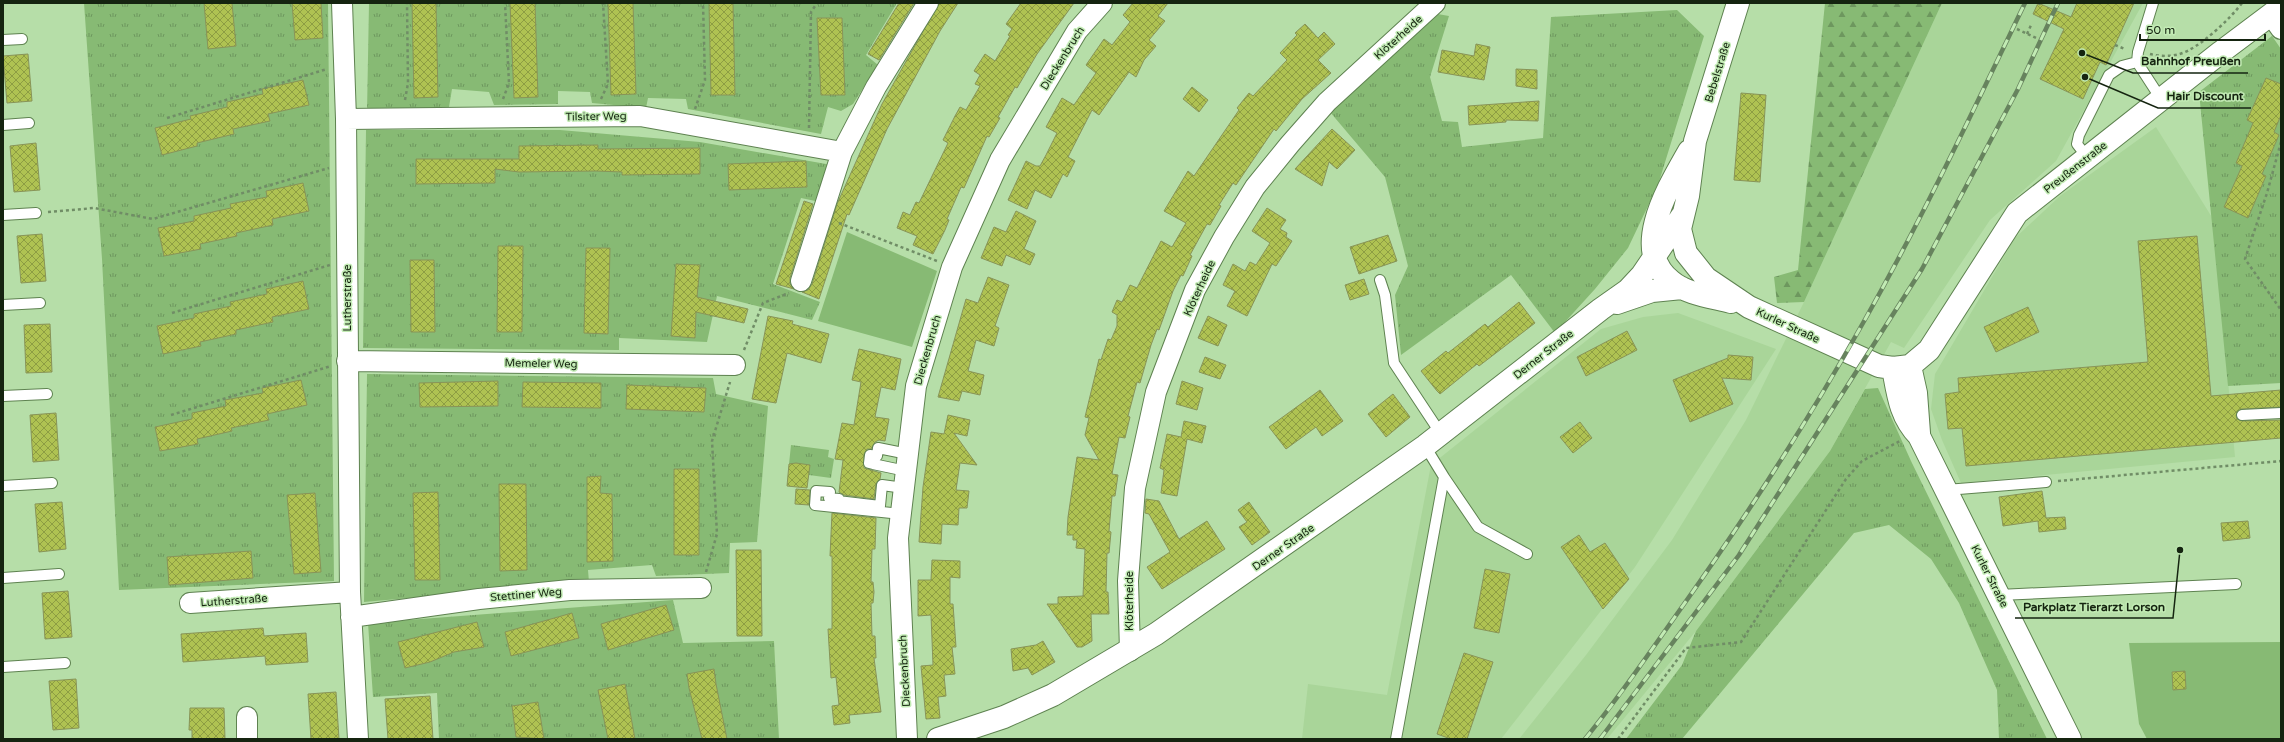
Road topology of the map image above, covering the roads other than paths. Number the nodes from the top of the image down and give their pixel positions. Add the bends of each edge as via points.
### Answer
1 (342, 3) edge
2 (928, 3) edge
3 (1102, 3) edge
4 (1435, 3) edge
5 (2154, 3) edge
6 (1736, 4) edge
7 (2278, 17) edge
8 (22, 39) dead end
9 (3, 40) edge
10 (2137, 62) junction
11 (2161, 99) junction
12 (346, 119) junction
13 (29, 123) dead end
14 (3, 125) edge
15 (1695, 141) junction
16 (842, 152) junction
17 (2087, 157) junction
18 (36, 213) road end
19 (3, 215) edge
20 (1682, 216) junction
21 (1648, 251) junction
22 (1706, 278) junction
23 (1380, 280) dead end
24 (801, 281) road end
25 (1682, 288) junction
26 (40, 302) dead end
27 (3, 305) edge
28 (1750, 307) junction
29 (1600, 309) junction
30 (347, 361) junction
31 (735, 365) road end
32 (1902, 367) junction
33 (47, 394) dead end
34 (3, 396) edge
35 (2281, 413) edge
36 (2242, 416) dead end
37 (1433, 440) junction
38 (906, 471) junction
39 (1444, 477) junction
40 (2046, 482) road end
41 (52, 483) dead end
42 (3, 486) edge
43 (1946, 490) junction
44 (901, 514) junction
45 (1527, 554) dead end
46 (59, 574) dead end
47 (3, 578) edge
48 (2236, 584) dead end
49 (701, 588) road end
50 (350, 592) junction
51 (1999, 595) junction
52 (190, 603) dead end
53 (351, 616) junction
54 (1130, 651) junction
55 (65, 663) dead end
56 (3, 667) edge
57 (247, 718) dead end
58 (248, 739) edge
59 (358, 739) edge
60 (907, 739) edge
61 (938, 739) edge
62 (1396, 739) edge
63 (2070, 739) edge

1 - 12 street, Lutherstraße
2 - 16 street via 876,87
3 - 38 street, Dieckenbruch via 1077,31 1000,160 952,267 916,386
4 - 54 street, Klöterheide via 1327,102 1290,144 1255,187 1195,290 1156,392 1135,488 1128,581
5 - 10 lane
6 - 15 street, Bebelstraße
7 - 11 street, Preußenstraße
8 - 9 lane
10 - 11 lane
10 - 17 lane via 2122,66 2109,75 2079,134 2077,144
11 - 17 street, Preußenstraße
12 - 16 street, Tilsiter Weg via 640,116
12 - 30 street, Lutherstraße
13 - 14 lane
15 - 20 street, Bebelstraße via 1688,196
15 - 21 street, Bebelstraße via 1668,188
16 - 24 street
17 - 32 street, Preußenstraße via 2017,213 1929,350
18 - 19 lane
20 - 21 street, Derner Straße
20 - 22 street, Kurler Straße via 1681,240 1686,253
21 - 22 street
21 - 25 street, Kurler Straße via 1664,275
21 - 29 street, Derner Straße via 1628,290
22 - 28 street, Kurler Straße
23 - 37 lane via 1385,295 1394,363
25 - 28 street, Kurler Straße
25 - 29 street, Derner Straße via 1652,291
26 - 27 lane
28 - 32 street, Kurler Straße via 1880,366
29 - 37 street, Derner Straße
30 - 31 street, Memeler Weg
30 - 50 street, Lutherstraße
32 - 43 street, Kurler Straße via 1898,394 1907,423 1919,436
33 - 34 lane
35 - 36 lane
37 - 39 lane
37 - 54 street, Derner Straße via 1283,548
38 - 44 street, Dieckenbruch
38 - 44 lane via 882,485 880,506 838,502 839,499 829,498 830,492 816,491 814,505
39 - 45 lane via 1478,527
39 - 62 lane
40 - 43 lane
41 - 42 lane
43 - 51 street, Kurler Straße
44 - 60 street, Dieckenbruch via 898,538
46 - 47 lane
48 - 51 lane
49 - 53 street, Stettiner Weg via 570,590
50 - 52 street, Lutherstraße
50 - 53 street, Lutherstraße
51 - 63 street, Kurler Straße
53 - 59 street, Lutherstraße
54 - 61 street, Derner Straße via 1053,695 1004,717
55 - 56 lane
57 - 58 street

